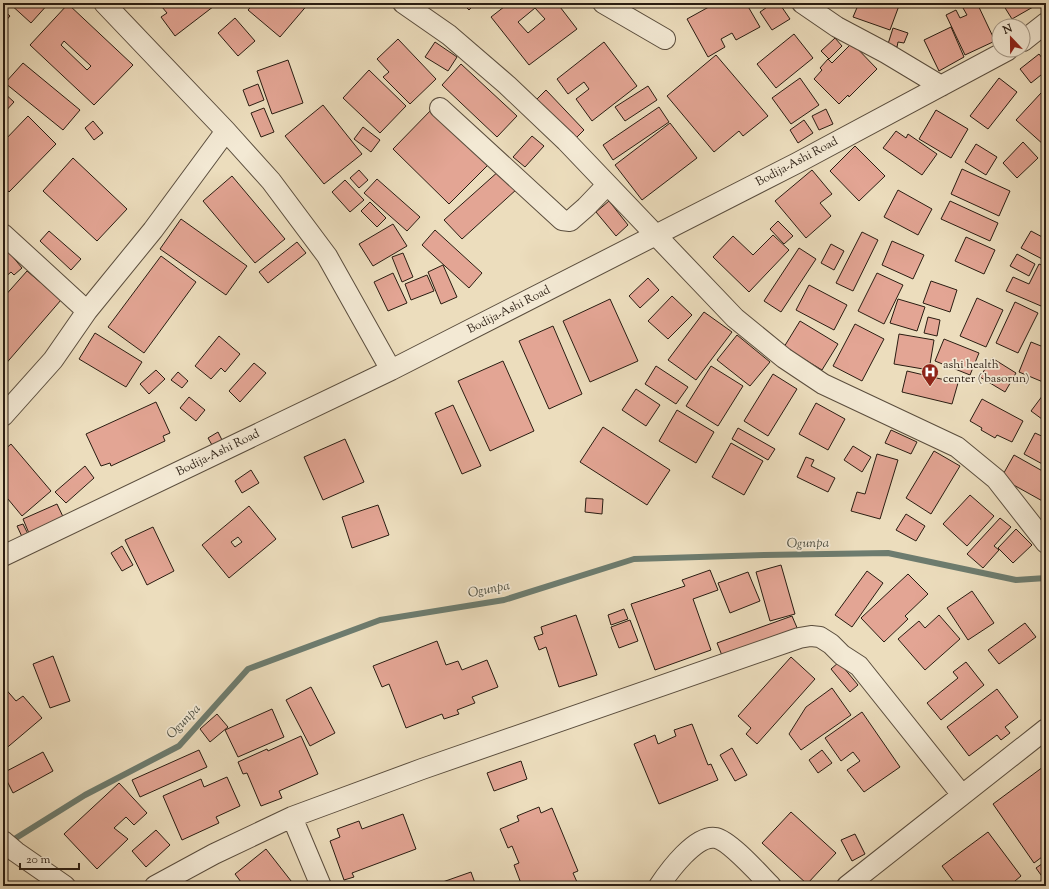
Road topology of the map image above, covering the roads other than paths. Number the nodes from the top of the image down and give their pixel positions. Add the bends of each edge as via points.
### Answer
1 (104, 3) edge
2 (403, 3) edge
3 (604, 3) edge
4 (802, 3) edge
5 (1046, 23) edge
6 (1031, 35) edge
7 (665, 39) dead end
8 (993, 58) edge
9 (941, 86) junction
10 (440, 108) dead end
11 (226, 131) junction
12 (607, 185) junction
13 (3, 234) edge
14 (656, 236) junction
15 (87, 311) junction
16 (391, 370) junction
17 (3, 416) edge
18 (1046, 543) edge
19 (4, 554) edge
20 (1046, 729) edge
21 (962, 795) junction
22 (292, 817) junction
23 (10, 847) edge
24 (64, 886) edge
25 (155, 886) edge
26 (321, 886) edge
27 (660, 886) edge
28 (771, 886) edge
29 (847, 886) edge

1 - 11 street
2 - 12 street via 449,35 494,73 566,141
3 - 7 street
4 - 9 street via 837,27
5 - 6 street
8 - 9 street, Bodija-Ashi Road
9 - 14 street, Bodija-Ashi Road
10 - 12 street via 562,220 570,220
11 - 15 street
11 - 16 street via 271,181 327,256
12 - 14 street
13 - 15 street
14 - 16 street, Bodija-Ashi Road
14 - 18 street via 735,318 784,358 823,384 957,447 996,479
15 - 17 street via 53,360
16 - 19 street, Bodija-Ashi Road
20 - 21 street
21 - 22 street via 859,666 820,637 811,636 467,753
21 - 29 street
22 - 25 street via 214,854
22 - 26 street
23 - 24 street
27 - 28 street via 672,867 691,848 708,838 717,838 727,843

